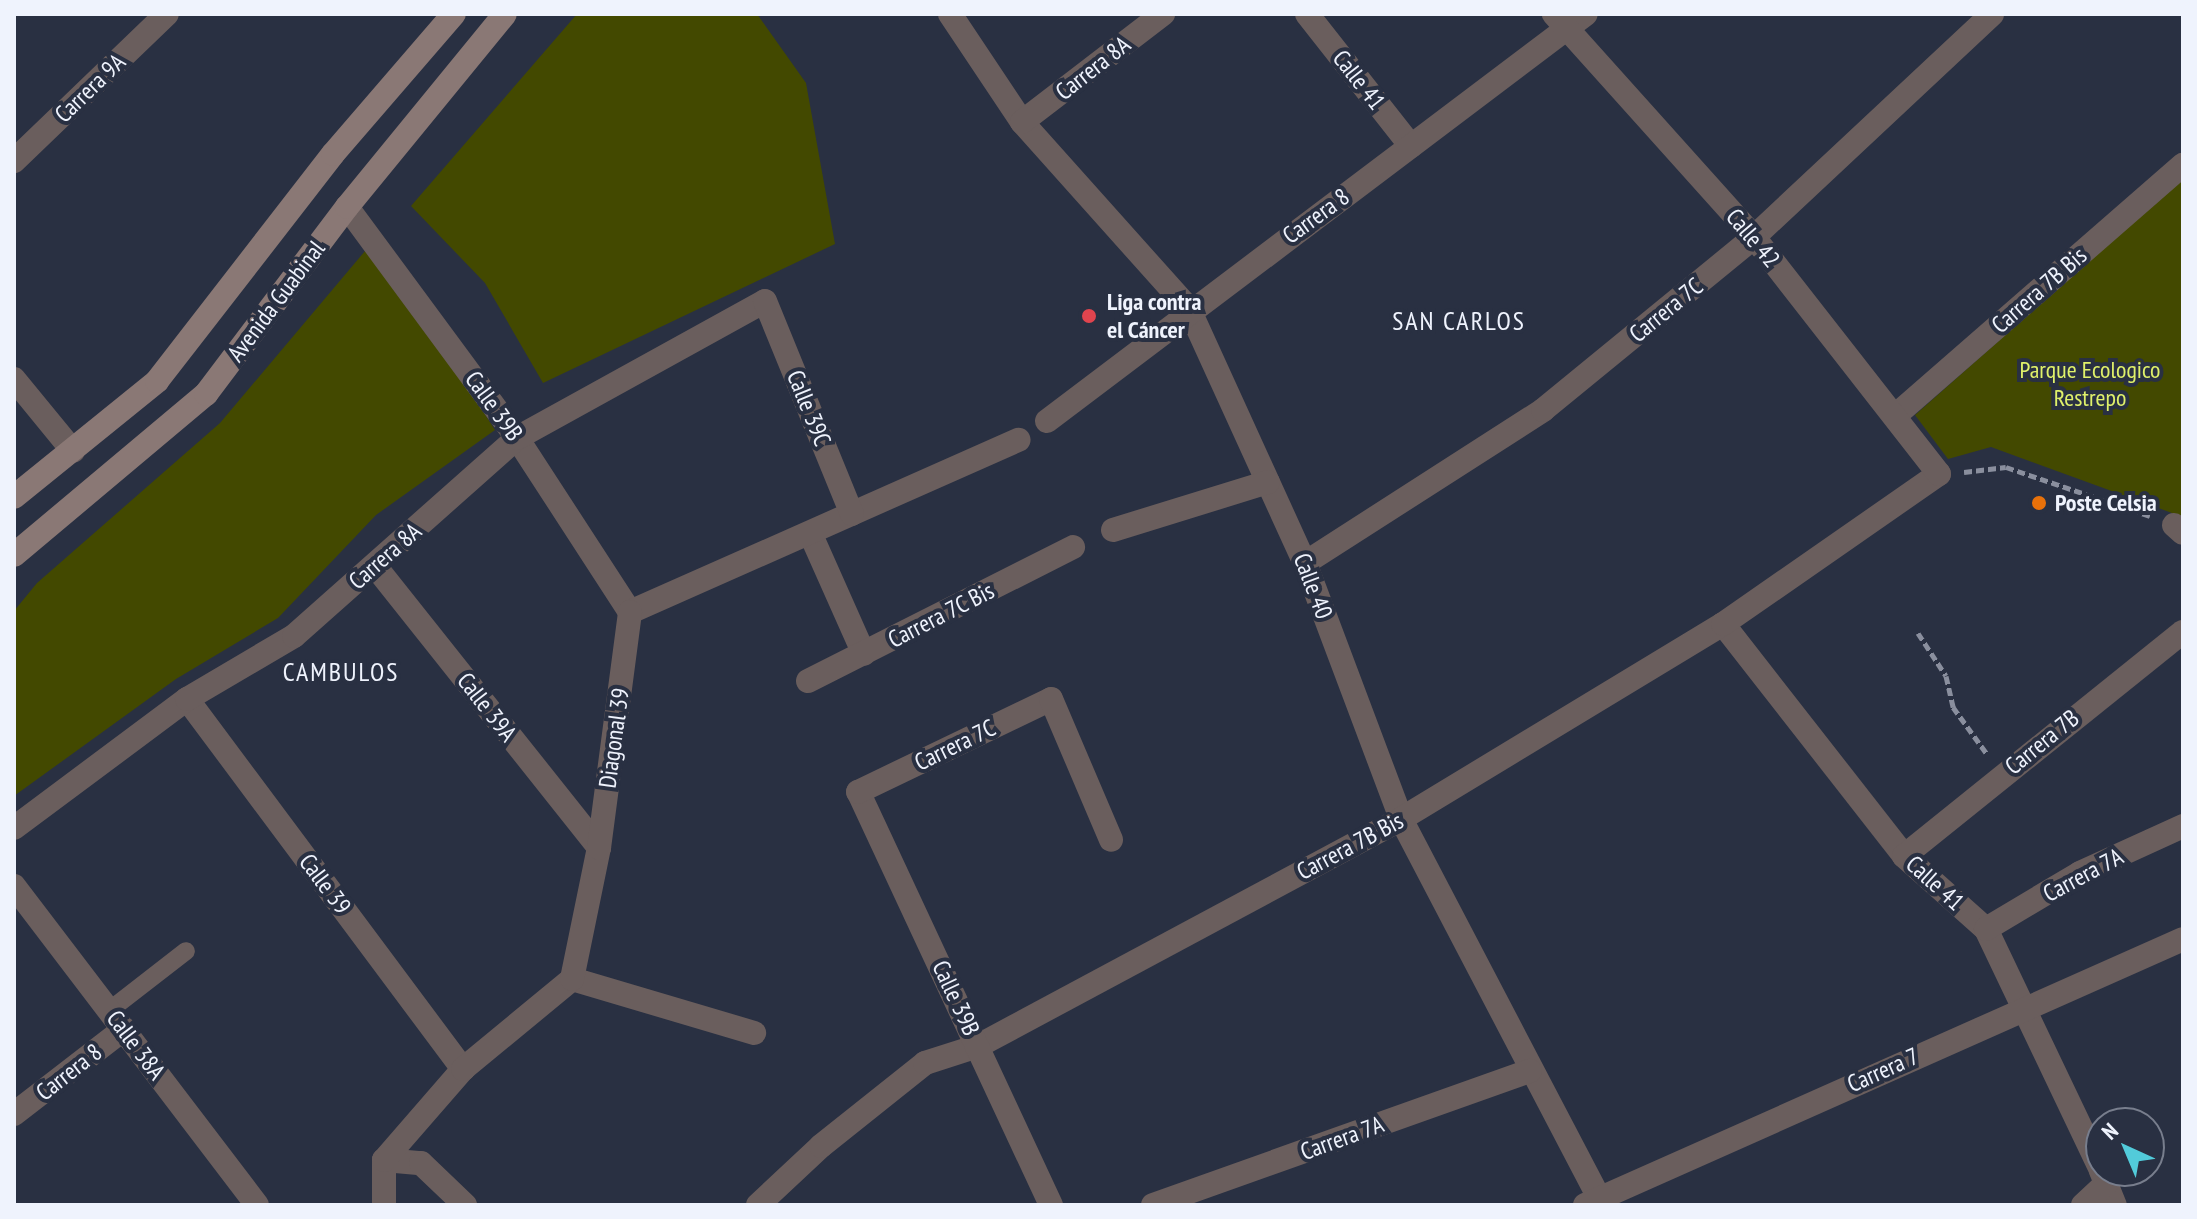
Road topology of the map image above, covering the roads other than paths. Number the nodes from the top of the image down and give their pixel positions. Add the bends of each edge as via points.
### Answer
1 (167, 14) edge
2 (454, 14) edge
3 (505, 14) edge
4 (950, 14) edge
5 (1163, 14) edge
6 (1307, 14) edge
7 (1586, 14) edge
8 (1992, 14) edge
9 (1560, 22) edge
10 (1022, 122) junction
11 (1411, 146) junction
12 (14, 161) edge
13 (2183, 165) edge
14 (347, 207) junction
15 (1754, 237) junction
16 (765, 301) joint
17 (1189, 309) junction
18 (14, 379) edge
19 (1896, 415) junction
20 (1047, 421) dead end
21 (517, 438) junction
22 (1019, 440) dead end
23 (73, 451) junction
24 (1939, 474) joint
25 (1268, 482) junction
26 (14, 497) edge
27 (852, 514) junction
28 (1113, 530) dead end
29 (811, 535) junction
30 (1073, 547) dead end
31 (14, 555) edge
32 (1305, 563) junction
33 (375, 566) junction
34 (630, 612) junction
35 (1723, 624) junction
36 (2183, 632) edge
37 (864, 654) junction
38 (808, 681) dead end
39 (187, 699) junction
40 (858, 792) joint
41 (1401, 819) junction
42 (2183, 826) edge
43 (14, 828) edge
44 (1111, 840) dead end
45 (599, 848) junction
46 (1904, 856) junction
47 (14, 886) edge
48 (1986, 929) junction
49 (2183, 939) edge
50 (186, 951) dead end
51 (572, 979) junction
52 (2022, 1008) junction
53 (117, 1020) junction
54 (754, 1033) dead end
55 (978, 1046) junction
56 (463, 1069) junction
57 (1530, 1071) junction
58 (14, 1114) edge
59 (2085, 1138) edge
60 (384, 1160) junction
61 (2101, 1187) edge
62 (1596, 1202) edge
63 (257, 1205) edge
64 (384, 1205) edge
65 (465, 1205) edge
66 (758, 1205) edge
67 (1051, 1205) edge
68 (1153, 1205) edge
69 (2083, 1205) edge

1 - 12 street, Carrera 9A
2 - 23 main road, Avenida Guabinal via 333,154 157,381
3 - 14 main road, Avenida Guabinal
4 - 10 street, Calle 40
5 - 10 street, Carrera 8A
6 - 11 street, Calle 41
7 - 9 street, Carrera 8
8 - 15 street, Carrera 7C
9 - 11 street, Carrera 8
9 - 15 street, Calle 42
10 - 17 street, Calle 40
11 - 17 street, Carrera 8
13 - 19 street, Carrera 7B Bis
14 - 21 street, Calle 39B
14 - 31 main road, Avenida Guabinal via 206,394
15 - 19 street, Calle 42
15 - 32 street, Carrera 7C via 1543,410
16 - 21 street, Carrera 8A
16 - 27 street, Calle 39C
17 - 20 street, Carrera 8
17 - 25 street, Calle 40
18 - 23 street
19 - 24 street, Calle 42
21 - 33 street, Carrera 8A
21 - 34 street, Calle 39B
22 - 27 street
23 - 26 main road, Avenida Guabinal
24 - 35 street, Carrera 7B Bis
25 - 28 street
25 - 32 street, Calle 40
27 - 29 street
29 - 34 street
29 - 37 street
30 - 37 street, Carrera 7C Bis
32 - 41 street, Calle 40
33 - 39 street, Carrera 8A via 294,636
33 - 45 street, Calle 39A
34 - 45 street, Diagonal 39
35 - 41 street, Carrera 7B Bis
35 - 46 street, Calle 41
36 - 46 street, Carrera 7B
37 - 38 street, Carrera 7C Bis
39 - 43 street, Carrera 8A
39 - 56 street, Calle 39
40 - 44 street, Carrera 7C via 1051,699
40 - 55 street, Calle 39B
41 - 55 street, Carrera 7B Bis
41 - 57 street, Calle 40
42 - 48 street, Carrera 7A via 2080,873
45 - 51 street, Diagonal 39
46 - 48 street, Calle 41
47 - 53 street, Calle 38A
48 - 52 street, Calle 41
49 - 52 street, Carrera 7
50 - 53 lane, Carrera 8
51 - 54 street
51 - 56 street
52 - 59 street, Calle 41
52 - 62 street, Carrera 7
53 - 58 street, Carrera 8
53 - 63 street, Calle 38A
55 - 66 street, Carrera 7B Bis via 925,1063 821,1146
55 - 67 street, Calle 39B
56 - 60 street
57 - 62 street, Calle 40
57 - 68 street, Carrera 7A
60 - 64 street
60 - 65 street via 421,1163
61 - 69 street

